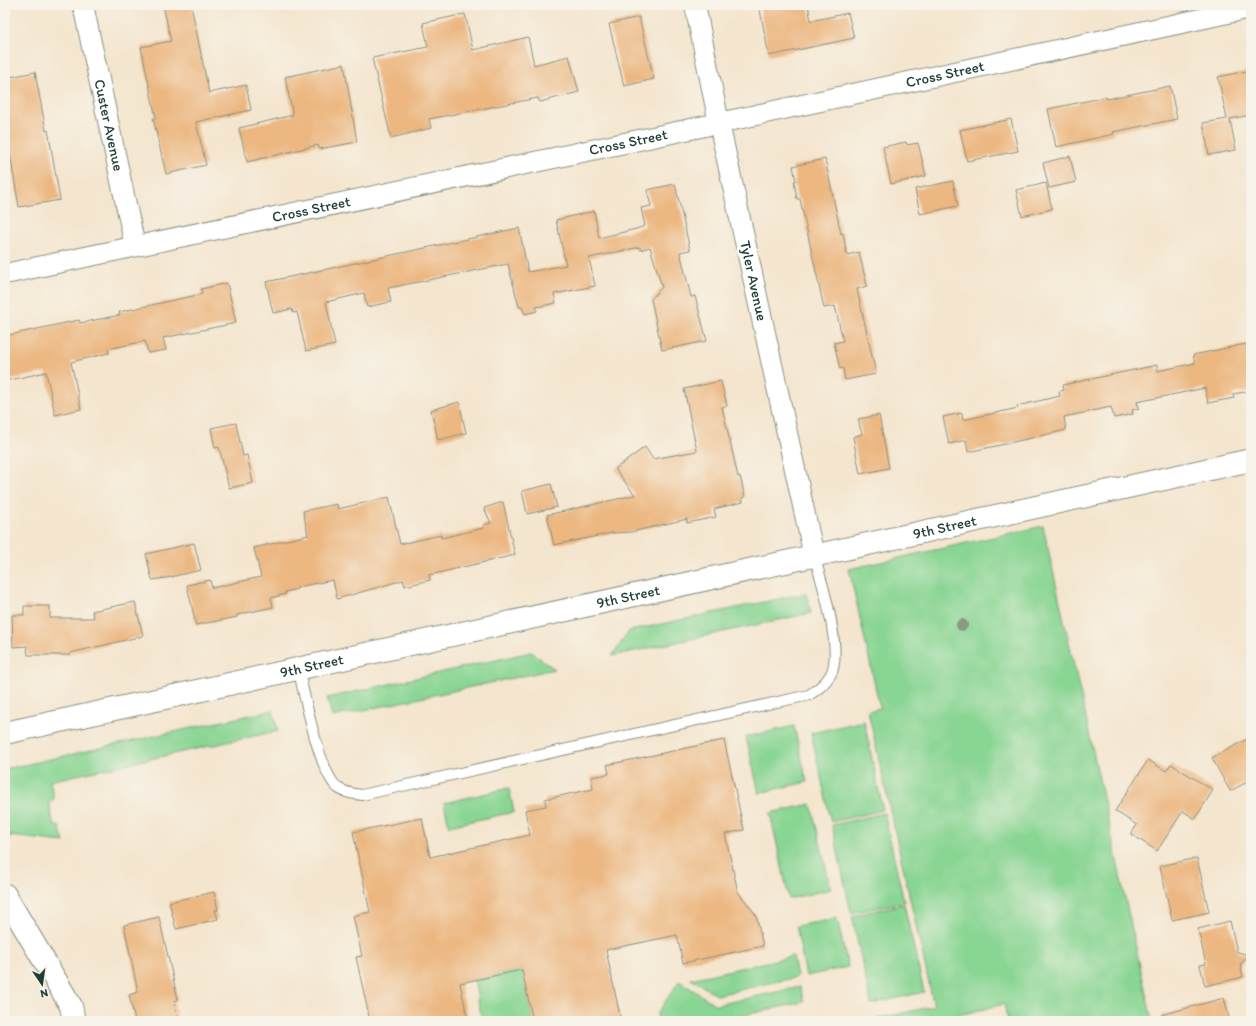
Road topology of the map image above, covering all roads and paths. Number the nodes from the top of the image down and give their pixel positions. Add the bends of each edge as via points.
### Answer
1 (83, 5) edge
2 (695, 5) edge
3 (1251, 8) edge
4 (719, 123) junction
5 (135, 246) junction
6 (5, 274) edge
7 (1251, 460) edge
8 (814, 556) junction
9 (298, 669) junction
10 (5, 733) edge
11 (5, 895) edge
12 (74, 1021) edge

1 - 5 street, Custer Avenue
2 - 4 street, Tyler Avenue
3 - 4 street, Cross Street
4 - 5 street, Cross Street
4 - 8 street, Tyler Avenue
5 - 6 street, Cross Street
7 - 8 street, 9th Street
8 - 9 street, 9th Street
8 - 9 lane via 826,598 834,658 831,673 822,687 809,695 362,795 350,794 338,788 330,778 321,756
9 - 10 street, 9th Street
11 - 12 street via 71,1006

